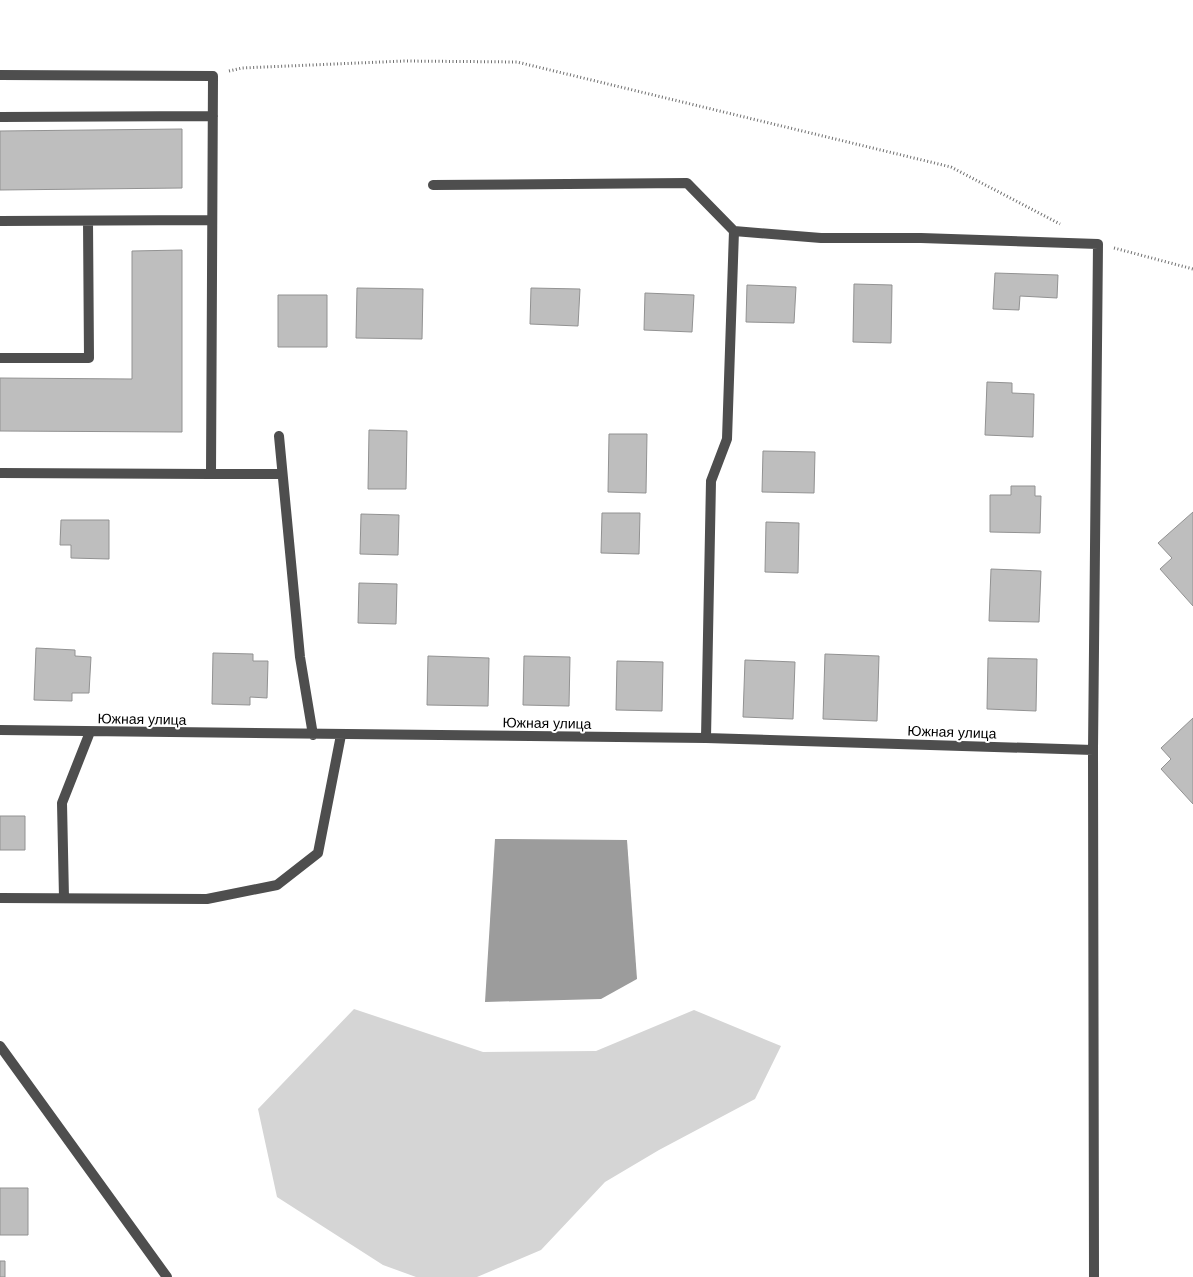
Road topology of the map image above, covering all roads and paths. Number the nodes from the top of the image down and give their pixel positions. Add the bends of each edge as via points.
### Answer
1 (0, 75) edge
2 (213, 76) junction
3 (213, 116) junction
4 (0, 117) edge
5 (434, 185) dead end
6 (212, 220) junction
7 (0, 221) edge
8 (88, 221) junction
9 (1064, 226) dead end
10 (734, 231) junction
11 (1098, 244) junction
12 (1193, 269) edge
13 (0, 358) edge
14 (279, 436) dead end
15 (0, 473) edge
16 (211, 474) junction
17 (282, 474) junction
18 (0, 730) edge
19 (90, 732) junction
20 (313, 735) junction
21 (341, 735) junction
22 (706, 738) junction
23 (1093, 750) junction
24 (0, 898) edge
25 (64, 898) junction
26 (0, 1046) edge
27 (167, 1277) edge
28 (1094, 1277) edge

1 - 2 street
2 - 3 street
2 - 9 path via 242,68 404,61 518,62 951,168
3 - 4 street
3 - 6 street
5 - 10 street via 687,183
6 - 8 street
6 - 16 street
7 - 8 street
8 - 13 street via 89,358
10 - 11 street via 821,238
10 - 22 street via 727,439 711,481
11 - 12 path
11 - 23 street
14 - 17 street
15 - 16 street
16 - 17 street
17 - 20 street via 300,657
18 - 19 street, Южная улица
19 - 20 street, Южная улица
19 - 25 street via 62,803
20 - 21 street, Южная улица
21 - 22 street, Южная улица
21 - 25 street via 318,853 277,885 207,899
22 - 23 street, Южная улица
23 - 28 street
24 - 25 street
26 - 27 street

